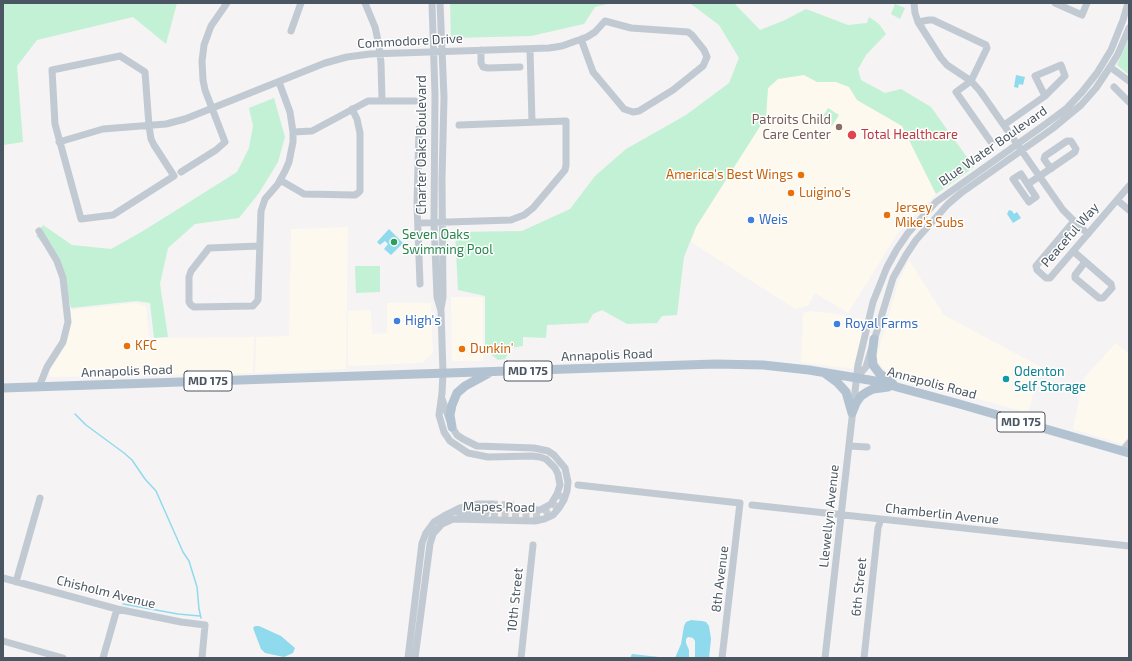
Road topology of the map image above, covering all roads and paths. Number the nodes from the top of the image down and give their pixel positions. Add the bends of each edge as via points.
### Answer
1 (227, 3) edge
2 (301, 3) edge
3 (365, 3) edge
4 (432, 3) edge
5 (440, 3) edge
6 (914, 3) edge
7 (1055, 3) edge
8 (1087, 3) edge
9 (1128, 3) edge
10 (918, 22) junction
11 (1129, 28) edge
12 (291, 31) dead end
13 (581, 39) junction
14 (530, 49) junction
15 (481, 50) junction
16 (443, 51) junction
17 (434, 52) junction
18 (380, 53) junction
19 (520, 67) dead end
20 (1110, 67) junction
21 (971, 81) junction
22 (1129, 81) edge
23 (279, 82) junction
24 (1114, 88) dead end
25 (1045, 96) junction
26 (382, 100) junction
27 (415, 101) dead end
28 (1129, 102) edge
29 (212, 108) junction
30 (352, 109) junction
31 (532, 122) junction
32 (459, 125) dead end
33 (1004, 125) junction
34 (149, 126) junction
35 (419, 129) dead end
36 (293, 132) junction
37 (60, 142) junction
38 (991, 142) dead end
39 (1017, 144) junction
40 (1022, 151) junction
41 (1051, 169) dead end
42 (181, 172) dead end
43 (1040, 176) junction
44 (280, 180) junction
45 (1028, 184) dead end
46 (1129, 186) edge
47 (1117, 200) junction
48 (1129, 210) edge
49 (1074, 221) junction
50 (434, 222) junction
51 (442, 222) junction
52 (418, 223) junction
53 (39, 231) dead end
54 (1088, 234) junction
55 (259, 246) junction
56 (1073, 251) junction
57 (1085, 262) junction
58 (420, 284) dead end
59 (441, 311) junction
60 (874, 338) junction
61 (491, 372) junction
62 (823, 372) junction
63 (443, 373) junction
64 (857, 378) junction
65 (896, 386) junction
66 (39, 387) junction
67 (3, 388) edge
68 (441, 395) junction
69 (852, 413) junction
70 (452, 427) junction
71 (1129, 443) edge
72 (849, 446) junction
73 (867, 447) dead end
74 (1126, 452) edge
75 (578, 485) dead end
76 (40, 498) dead end
77 (752, 504) dead end
78 (513, 507) tunnel mouth
79 (492, 509) tunnel mouth
80 (842, 514) junction
81 (881, 519) junction
82 (533, 545) dead end
83 (1129, 546) edge
84 (3, 578) edge
85 (16, 582) junction
86 (117, 609) junction
87 (3, 641) edge
88 (63, 658) edge
89 (103, 658) edge
90 (202, 658) edge
91 (408, 658) edge
92 (415, 658) edge
93 (521, 658) edge
94 (722, 658) edge
95 (825, 658) edge
96 (864, 658) edge

1 - 29 street via 211,26 204,44 203,80
2 - 12 street
3 - 18 street via 375,27
4 - 17 street, Charter Oaks Boulevard
5 - 16 street, Charter Oaks Boulevard
6 - 10 street
7 - 8 street via 1082,15
9 - 39 street, Blue Water Boulevard via 1111,50 1090,83 1062,111
10 - 21 street via 947,65
10 - 21 street via 933,20 986,45 987,48
11 - 20 street, Blue Water Boulevard
13 - 13 street, Commodore Drive via 593,72 624,109 633,112 639,111 673,90 703,66 707,57 688,32 631,28 605,21 596,32
13 - 14 street, Commodore Drive via 562,46
14 - 15 street, Commodore Drive
14 - 31 street
15 - 16 street, Commodore Drive
15 - 19 street via 483,67
16 - 17 street, Commodore Drive
16 - 51 street, Charter Oaks Boulevard
17 - 18 street, Commodore Drive
17 - 50 street, Charter Oaks Boulevard
18 - 23 street, Commodore Drive via 336,60
18 - 26 street
20 - 22 street
20 - 40 street, Blue Water Boulevard via 1096,88 1072,113
21 - 33 street
21 - 38 street via 956,92
23 - 29 street, Commodore Drive
23 - 36 street via 290,112
24 - 28 street
25 - 25 street via 1065,76 1061,66 1035,76
25 - 33 street
26 - 27 street
26 - 30 street via 368,101
29 - 34 street, Commodore Drive via 185,119
29 - 42 street via 225,142
30 - 36 street via 312,131
30 - 44 street via 360,126 358,193 304,194
31 - 32 street
31 - 51 street via 566,121 566,165 562,175 533,208 511,220
33 - 39 street
34 - 37 street, Commodore Drive via 103,129
34 - 37 street via 145,72 120,56 52,70 55,124
34 - 37 street via 154,145 174,176 113,215 81,219
35 - 52 street
36 - 44 street via 289,162
39 - 40 street
39 - 64 street, Blue Water Boulevard via 936,202 902,240 887,267 873,302
40 - 43 street
40 - 60 street, Blue Water Boulevard via 948,204 916,240 894,278
41 - 43 street
43 - 45 street
43 - 49 street via 1063,210
44 - 55 street via 265,199 261,211
46 - 47 street, Peaceful Way
47 - 48 street
47 - 54 street, Peaceful Way
49 - 54 street
49 - 56 street, Peaceful Way via 1036,266 1037,270 1046,278 1050,278
50 - 51 street
50 - 52 street
50 - 59 street, Charter Oaks Boulevard via 437,297
51 - 59 street, Charter Oaks Boulevard
52 - 58 street
53 - 66 street via 57,261 63,278 68,322 63,342 46,366
54 - 56 street, Peaceful Way
55 - 55 street via 209,248 189,277 191,305 253,306 258,300
56 - 57 street
57 - 57 street via 1111,284 1112,288 1103,298 1099,298 1075,278 1075,274
59 - 63 street, Charter Oaks Boulevard
60 - 64 street, Blue Water Boulevard via 866,367
60 - 65 main road via 873,365 879,374
61 - 62 main road, Annapolis Road / MD 175 via 742,364
61 - 63 main road, Annapolis Road / MD 175
61 - 70 main road via 457,393 450,415
62 - 64 main road, Annapolis Road / MD 175
62 - 69 main road via 842,386
63 - 66 main road, Annapolis Road / MD 175
63 - 68 street, Mapes Road
64 - 65 main road, Annapolis Road / MD 175
64 - 69 street, Llewellyn Avenue
65 - 69 main road via 874,388 867,392 856,403
65 - 74 main road, Annapolis Road / MD 175
66 - 67 main road, Annapolis Road / MD 175
68 - 70 street, Mapes Road
68 - 78 street, Mapes Road via 438,415 444,432 456,446 468,453 488,457 532,456 546,459 556,468 560,485 546,503
69 - 72 street, Llewellyn Avenue
70 - 92 street, Mapes Road via 463,439 477,446 534,448 548,452 565,468 567,491 559,508 553,515 544,519 453,519 442,524 433,534 430,544
71 - 74 street
72 - 73 street
72 - 80 street, Llewellyn Avenue
75 - 94 street, 8th Avenue via 740,503
76 - 85 street
77 - 80 street, Chamberlin Avenue
79 - 91 street, Mapes Road via 478,504 469,505 434,522 426,533 422,543
80 - 81 street, Chamberlin Avenue
80 - 95 street, Llewellyn Avenue
81 - 83 street, Chamberlin Avenue
81 - 96 street, 6th Street
82 - 93 street, 10th Street
84 - 85 street, Chisholm Avenue
85 - 86 street, Chisholm Avenue
86 - 89 street
86 - 90 street, Chisholm Avenue via 205,625
87 - 88 street

